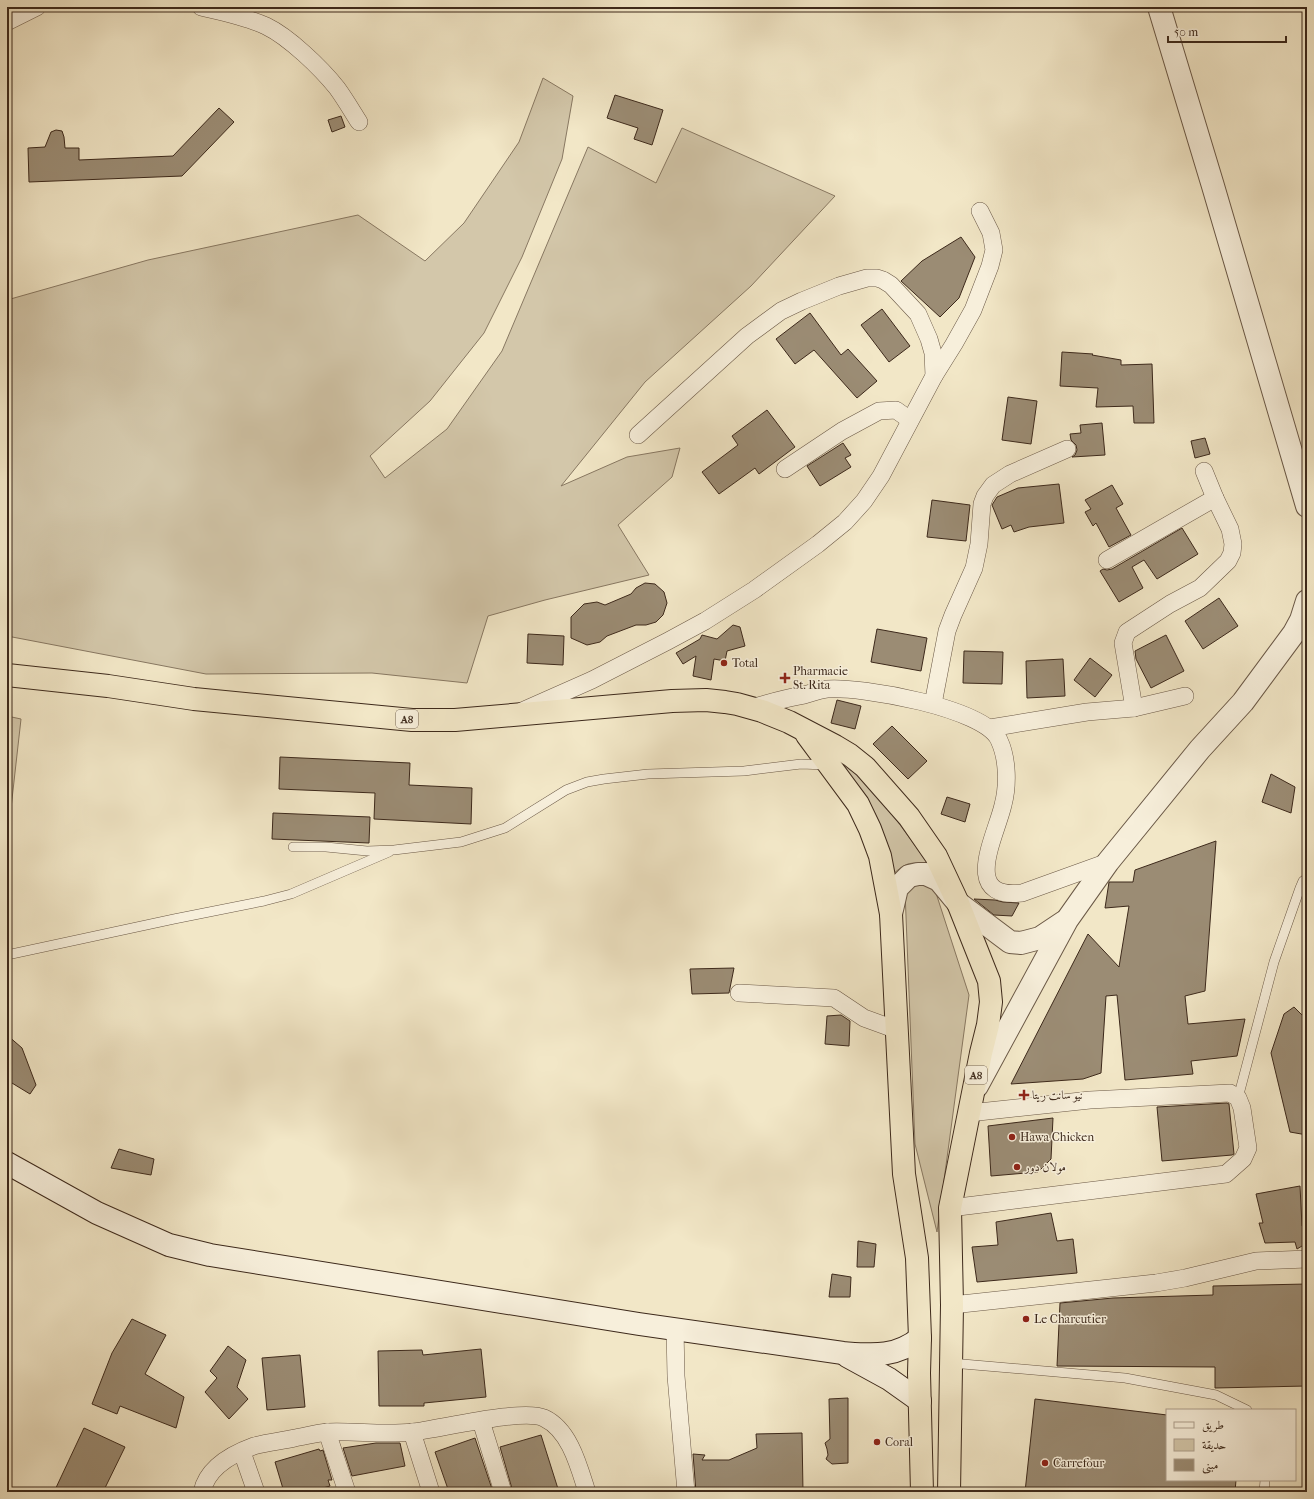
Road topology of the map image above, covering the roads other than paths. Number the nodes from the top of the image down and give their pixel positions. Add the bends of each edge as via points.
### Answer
1 (37, 7) edge
2 (202, 7) edge
3 (1159, 7) edge
4 (7, 22) edge
5 (358, 122) dead end
6 (980, 211) dead end
7 (934, 376) junction
8 (910, 420) junction
9 (638, 435) dead end
10 (1067, 449) dead end
11 (785, 470) dead end
12 (1204, 471) dead end
13 (1215, 498) junction
14 (1307, 506) edge
15 (1107, 560) dead end
16 (1307, 601) edge
17 (7, 675) edge
18 (1185, 696) dead end
19 (933, 704) junction
20 (751, 708) junction
21 (1134, 708) junction
22 (513, 715) junction
23 (990, 728) junction
24 (802, 729) junction
25 (830, 766) junction
26 (293, 847) dead end
27 (394, 850) junction
28 (1108, 862) junction
29 (1307, 878) edge
30 (958, 903) junction
31 (891, 914) junction
32 (1067, 920) junction
33 (7, 955) edge
34 (739, 993) dead end
35 (897, 1030) junction
36 (1238, 1098) junction
37 (971, 1103) junction
38 (7, 1163) edge
39 (950, 1208) junction
40 (1307, 1259) edge
41 (952, 1305) junction
42 (675, 1329) junction
43 (920, 1338) junction
44 (843, 1353) junction
45 (951, 1363) junction
46 (920, 1401) junction
47 (1245, 1409) edge
48 (481, 1421) junction
49 (327, 1432) junction
50 (412, 1432) junction
51 (242, 1452) junction
52 (1265, 1481) edge
53 (202, 1492) edge
54 (256, 1492) edge
55 (347, 1492) edge
56 (431, 1492) edge
57 (503, 1492) edge
58 (587, 1492) edge
59 (686, 1492) edge
60 (922, 1492) edge
61 (949, 1492) edge
62 (1264, 1492) edge

1 - 4 street
2 - 5 street via 266,26 288,40 337,88
3 - 14 street
6 - 7 street via 991,233 994,250 990,266 973,310
7 - 8 street
7 - 9 street via 929,339 918,314 884,280 867,278 820,293 771,318 747,336
8 - 11 street via 896,410 879,411 842,431
8 - 22 street via 864,501 845,522 818,544 705,621 592,680
10 - 19 street via 1010,474 993,485 985,496 974,568 947,631
12 - 13 street
13 - 15 street
13 - 21 street via 1230,529 1232,553 1228,561 1200,588 1127,632 1123,643
16 - 28 street via 1294,633 1243,702 1200,749
17 - 22 highway, A8 via 194,698 412,720 455,720
18 - 21 street
19 - 20 street via 884,694 827,689
19 - 23 street
20 - 22 highway, A8 via 706,700
20 - 24 highway, A8
21 - 23 street via 1087,712
23 - 28 street via 1001,745 1006,781 1004,804 986,860 985,871 989,884 999,892 1022,893
24 - 25 highway, A8
24 - 30 highway, A8 via 850,755 865,767 909,817 936,856
25 - 27 lane via 801,764 744,771 648,774 587,782 566,790 515,823 490,834 461,842
25 - 31 highway, A8 via 858,804 870,829 880,856
26 - 27 lane
27 - 33 lane via 291,894 264,902
28 - 32 street
29 - 36 lane via 1300,888 1274,962
30 - 31 street via 939,880 926,874 918,874 909,876 897,888
30 - 32 street via 1010,942 1021,943 1040,938
30 - 37 highway, A8 via 989,981 991,1002
31 - 35 highway, A8
32 - 37 street
34 - 35 street via 834,998 864,1018
35 - 43 highway, A8 via 904,1174 916,1258
36 - 37 street via 1230,1093
36 - 39 street via 1248,1148 1243,1159 1226,1174
37 - 39 highway, A8
38 - 42 street via 97,1213 169,1245 284,1268
39 - 41 highway, A8
40 - 41 street via 1256,1261 1156,1283
41 - 45 highway, A8
42 - 44 street
42 - 59 street via 676,1376
43 - 44 street via 904,1349 890,1353
43 - 46 highway, A8
44 - 46 street via 889,1379
45 - 47 lane via 1124,1378 1216,1395
45 - 61 highway, A8
46 - 60 highway, A8
48 - 50 street
48 - 57 street
48 - 58 street via 532,1415 554,1424 570,1446
49 - 50 street
49 - 51 street via 254,1446
49 - 55 street
50 - 56 street
51 - 53 street via 214,1469 207,1478
51 - 54 street
52 - 62 lane

